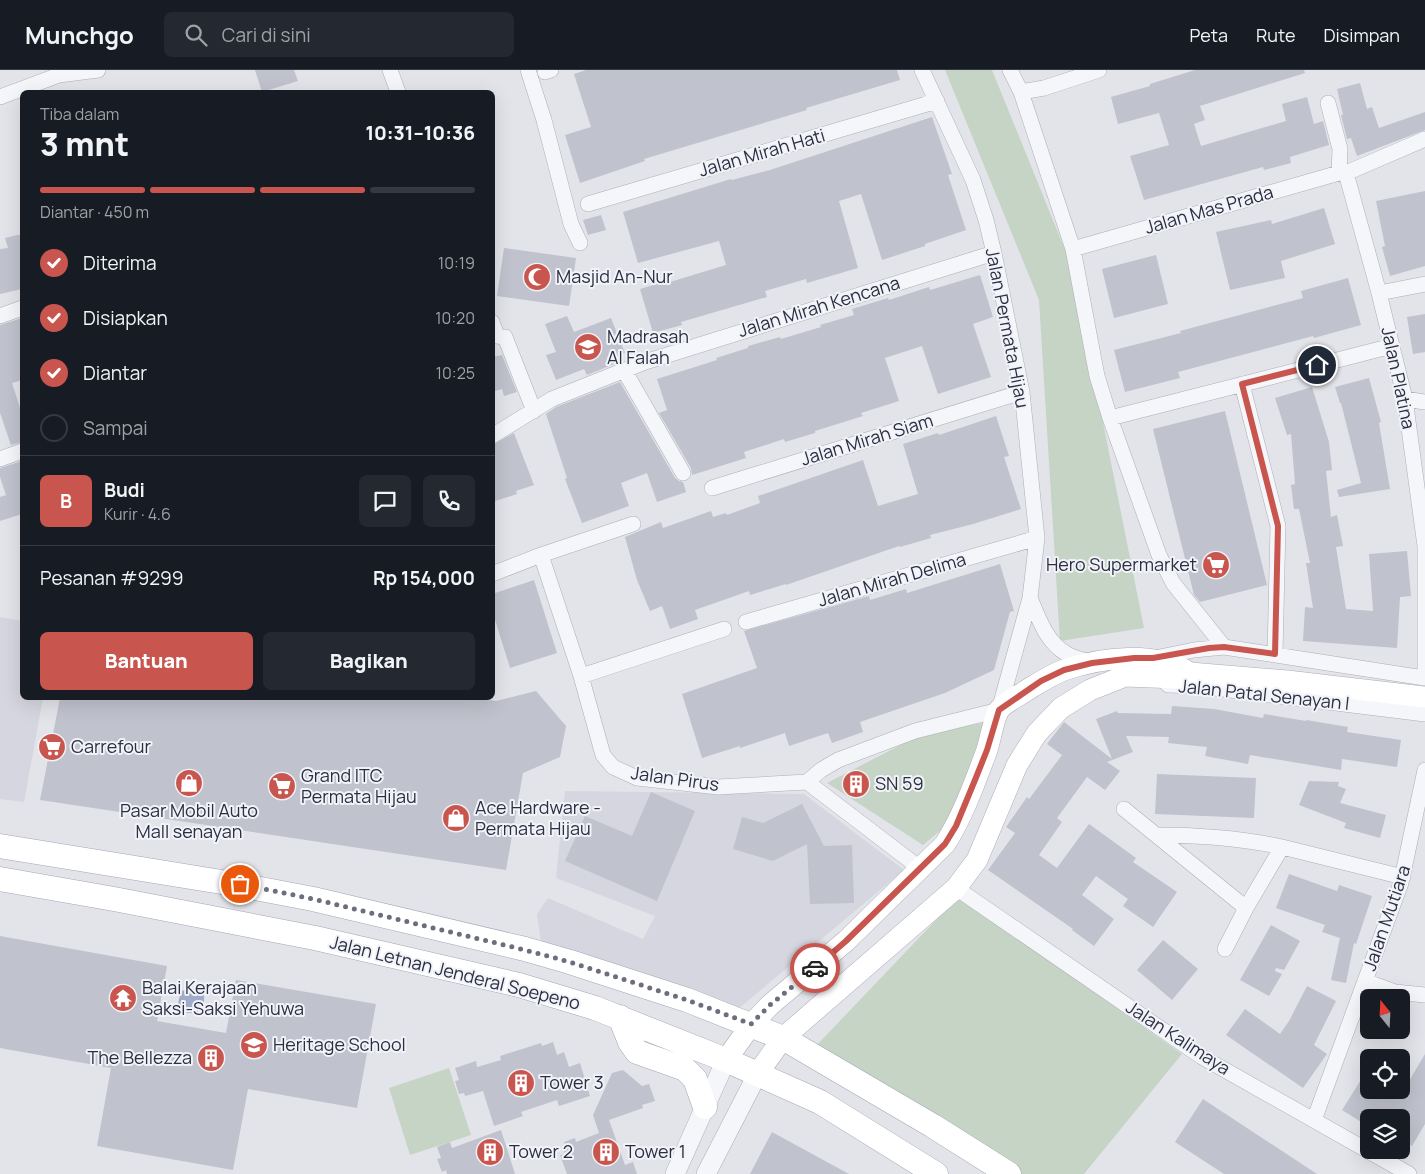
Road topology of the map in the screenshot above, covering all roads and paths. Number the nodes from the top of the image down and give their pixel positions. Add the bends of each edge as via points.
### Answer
1 (98, 70) edge
2 (390, 70) edge
3 (528, 70) edge
4 (922, 70) edge
5 (1010, 70) edge
6 (1099, 70) edge
7 (397, 90) edge
8 (1021, 92) junction
9 (0, 97) edge
10 (937, 101) junction
11 (1328, 103) dead end
12 (1425, 139) edge
13 (1343, 173) junction
14 (588, 204) dead end
15 (580, 243) dead end
16 (1073, 248) junction
17 (994, 253) junction
18 (1425, 284) edge
19 (1379, 293) junction
20 (20, 309) edge
21 (0, 316) edge
22 (495, 330) edge
23 (1392, 346) junction
24 (624, 370) junction
25 (1242, 384) junction
26 (1022, 392) junction
27 (1405, 399) junction
28 (1425, 402) edge
29 (534, 411) junction
30 (1110, 418) junction
31 (495, 434) edge
32 (20, 452) edge
33 (0, 459) edge
34 (683, 473) dead end
35 (712, 488) dead end
36 (633, 524) dead end
37 (1037, 538) junction
38 (1425, 546) edge
39 (541, 555) junction
40 (495, 573) edge
41 (1030, 598) junction
42 (746, 622) dead end
43 (724, 629) dead end
44 (1224, 647) junction
45 (1275, 654) junction
46 (1153, 658) junction
47 (1092, 663) junction
48 (1198, 674) junction
49 (580, 676) junction
50 (1425, 678) edge
51 (1103, 684) junction
52 (1425, 697) edge
53 (999, 710) junction
54 (1425, 714) edge
55 (987, 750) junction
56 (1017, 765) junction
57 (1425, 770) edge
58 (807, 782) junction
59 (1124, 809) dead end
60 (1156, 835) junction
61 (78, 839) dead end
62 (0, 846) edge
63 (1282, 847) junction
64 (90, 861) junction
65 (920, 869) junction
66 (1403, 877) junction
67 (0, 880) edge
68 (956, 888) junction
69 (1246, 908) junction
70 (1225, 949) dead end
71 (530, 951) junction
72 (1365, 981) junction
73 (519, 985) junction
74 (1425, 995) edge
75 (620, 1017) junction
76 (751, 1024) junction
77 (783, 1038) junction
78 (726, 1060) junction
79 (758, 1073) junction
80 (705, 1107) junction
81 (1314, 1120) junction
82 (675, 1174) edge
83 (706, 1174) edge
84 (936, 1174) edge
85 (1009, 1174) edge
86 (1409, 1174) edge

1 - 9 street via 63,74
2 - 7 street
3 - 15 street
4 - 10 street, Jalan Permata Hijau
5 - 8 street
6 - 8 street
8 - 16 street
10 - 14 street, Jalan Mirah Hati
10 - 17 street, Jalan Permata Hijau via 973,180
11 - 13 street, Jalan Platina
12 - 13 street, Jalan Mas Prada
13 - 16 street, Jalan Mas Prada
13 - 19 street, Jalan Platina
16 - 30 street via 1097,376
17 - 24 street, Jalan Mirah Kencana
17 - 26 street, Jalan Permata Hijau
18 - 19 street
19 - 23 street, Jalan Platina
20 - 21 street
22 - 29 street via 497,336 505,337
23 - 25 street
23 - 27 street, Jalan Platina
24 - 29 street, Jalan Mirah Kencana via 552,399
24 - 34 street
25 - 30 street
25 - 45 street via 1278,526
26 - 35 street, Jalan Mirah Siam
26 - 37 street, Jalan Permata Hijau
27 - 28 street
27 - 38 street, Jalan Platina
29 - 31 street, Jalan Mirah Kencana
30 - 44 street via 1159,555 1173,583
32 - 33 street
36 - 39 street
37 - 41 street, Jalan Permata Hijau
37 - 42 street, Jalan Mirah Delima
38 - 50 street, Jalan Platina
39 - 40 street
39 - 49 street, Jalan Pirus
41 - 47 street, Jalan Permata Hijau via 1044,631 1056,646 1069,656
41 - 53 street, Jalan Permata Hijau
43 - 49 street
44 - 45 street, Jalan Patal Senayan I
44 - 46 street, Jalan Patal Senayan I
45 - 50 street, Jalan Patal Senayan I
46 - 47 main road, Jalan Permata Hijau
46 - 48 main road, Jalan Permata Hijau
47 - 53 main road, Jalan Permata Hijau via 1064,670 1041,681
48 - 51 main road via 1178,678 1125,676
48 - 52 main road, Jalan Patal Senayan I
49 - 58 street, Jalan Pirus via 603,755 613,767 626,774 718,787
51 - 54 street, Jalan Patal Senayan I via 1198,686
51 - 56 main road via 1061,708 1037,733
53 - 55 main road, Jalan Permata Hijau
53 - 58 street via 921,729 838,760
55 - 56 main road via 1000,761
55 - 65 main road, Jalan Permata Hijau via 956,826 945,844
56 - 68 main road via 977,860
57 - 66 street, Jalan Mutiara
58 - 65 street
59 - 60 street
60 - 63 street via 1248,840
60 - 69 street
61 - 64 main road
62 - 64 main road, Jalan Letnan Jenderal Soepeno
63 - 66 street
63 - 69 street
64 - 71 main road, Jalan Letnan Jenderal Soepeno via 240,884 320,891
65 - 76 main road, Jalan Permata Hijau via 846,941
66 - 72 street, Jalan Mutiara
67 - 73 main road, Jalan Letnan Jenderal Soepeno via 231,921
68 - 77 main road
68 - 81 street, Jalan Kalimaya via 1202,1057
69 - 70 street
71 - 73 main road via 533,969 526,982
71 - 76 main road, Jalan Letnan Jenderal Soepeno via 687,1000
72 - 74 street via 1395,992
72 - 81 street, Jalan Mutiara
73 - 75 main road, Jalan Letnan Jenderal Soepeno
75 - 78 main road, Jalan Letnan Jenderal Soepeno
75 - 80 main road via 636,1052 685,1068 694,1080
76 - 77 main road, Jalan Letnan Jenderal Soepeno
76 - 78 main road, Jalan Permata Hijau
77 - 79 main road
77 - 85 main road, Jalan Letnan Jenderal Soepeno
78 - 79 main road, Jalan Letnan Jenderal Soepeno
78 - 80 street, Jalan Permata Hijau
79 - 83 street
79 - 84 main road, Jalan Letnan Jenderal Soepeno via 820,1102
80 - 82 street, Jalan Permata Hijau
81 - 86 street, Jalan Kalimaya

